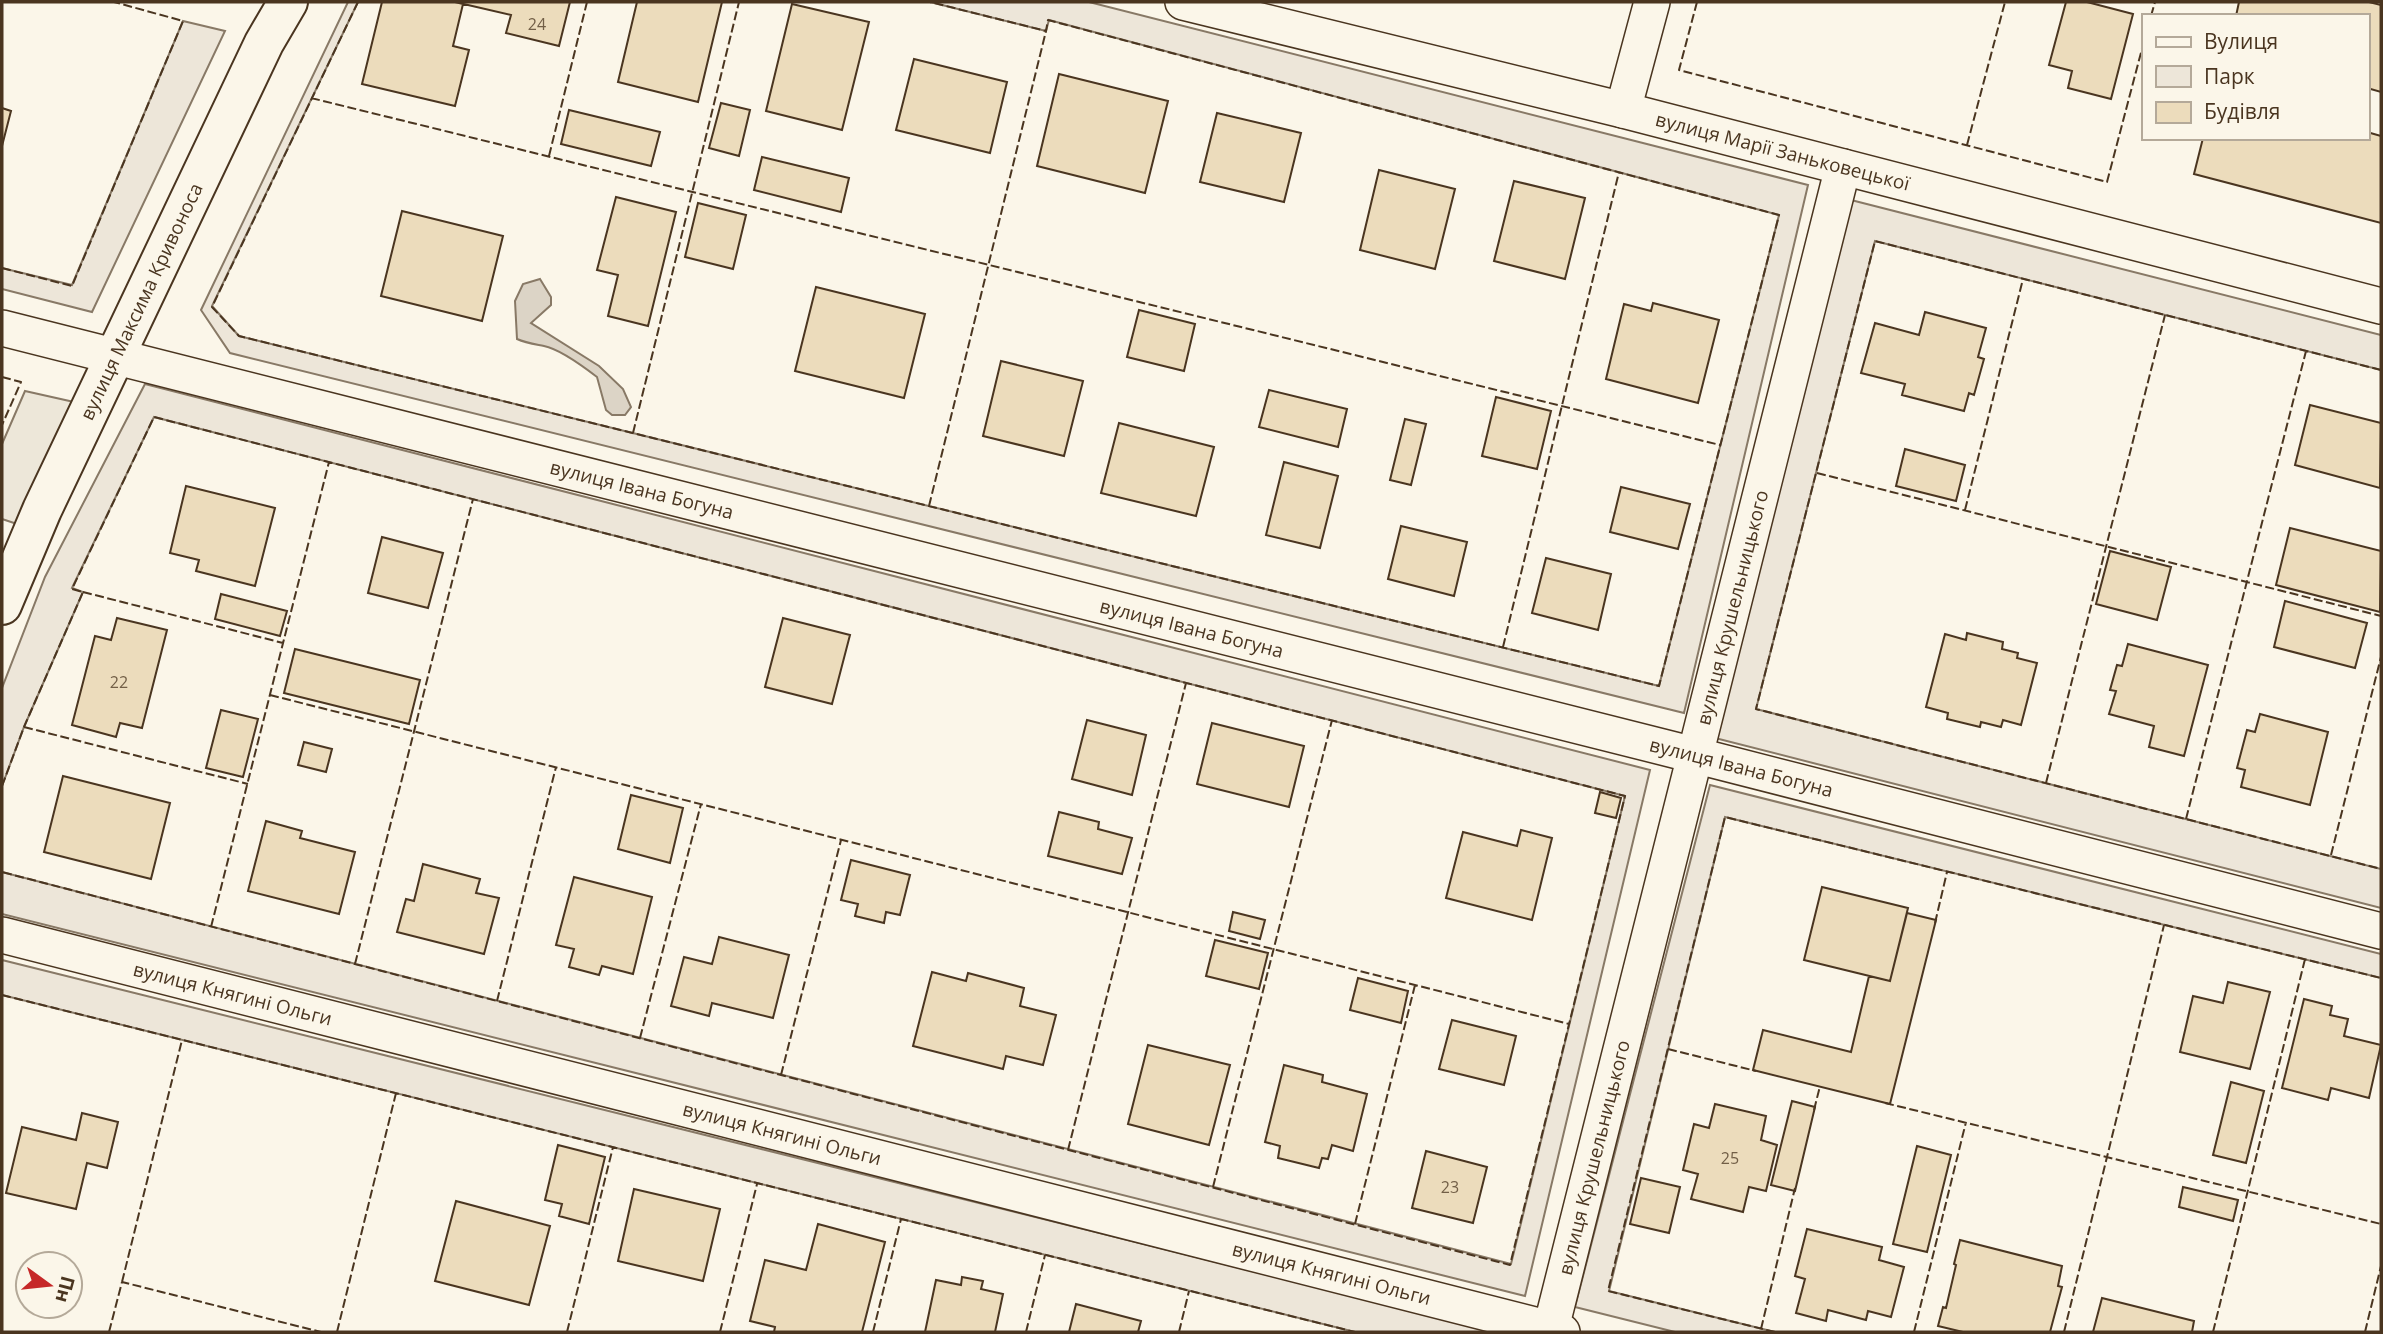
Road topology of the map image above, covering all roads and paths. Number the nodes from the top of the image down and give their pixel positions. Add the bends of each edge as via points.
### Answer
1 (288, 2) edge
2 (1183, 2) edge
3 (1652, 2) edge
4 (1623, 110) junction
5 (1843, 167) junction
6 (2381, 306) edge
7 (2, 328) edge
8 (115, 356) junction
9 (2, 605) edge
10 (1694, 755) junction
11 (2381, 931) edge
12 (2, 935) edge
13 (1554, 1331) edge

1 - 8 street, вулиця Максима Кривоноса via 264,43
2 - 4 street, вулиця Марії Заньковецької
3 - 4 street
4 - 5 street, вулиця Марії Заньковецької
5 - 6 street, вулиця Марії Заньковецької
5 - 10 street, вулиця Крушельницького
7 - 8 street, вулиця Івана Богуна
8 - 9 street, вулиця Максима Кривоноса
8 - 10 street, вулиця Івана Богуна
10 - 11 street, вулиця Івана Богуна
10 - 13 street, вулиця Крушельницького
12 - 13 street, вулиця Княгині Ольги

